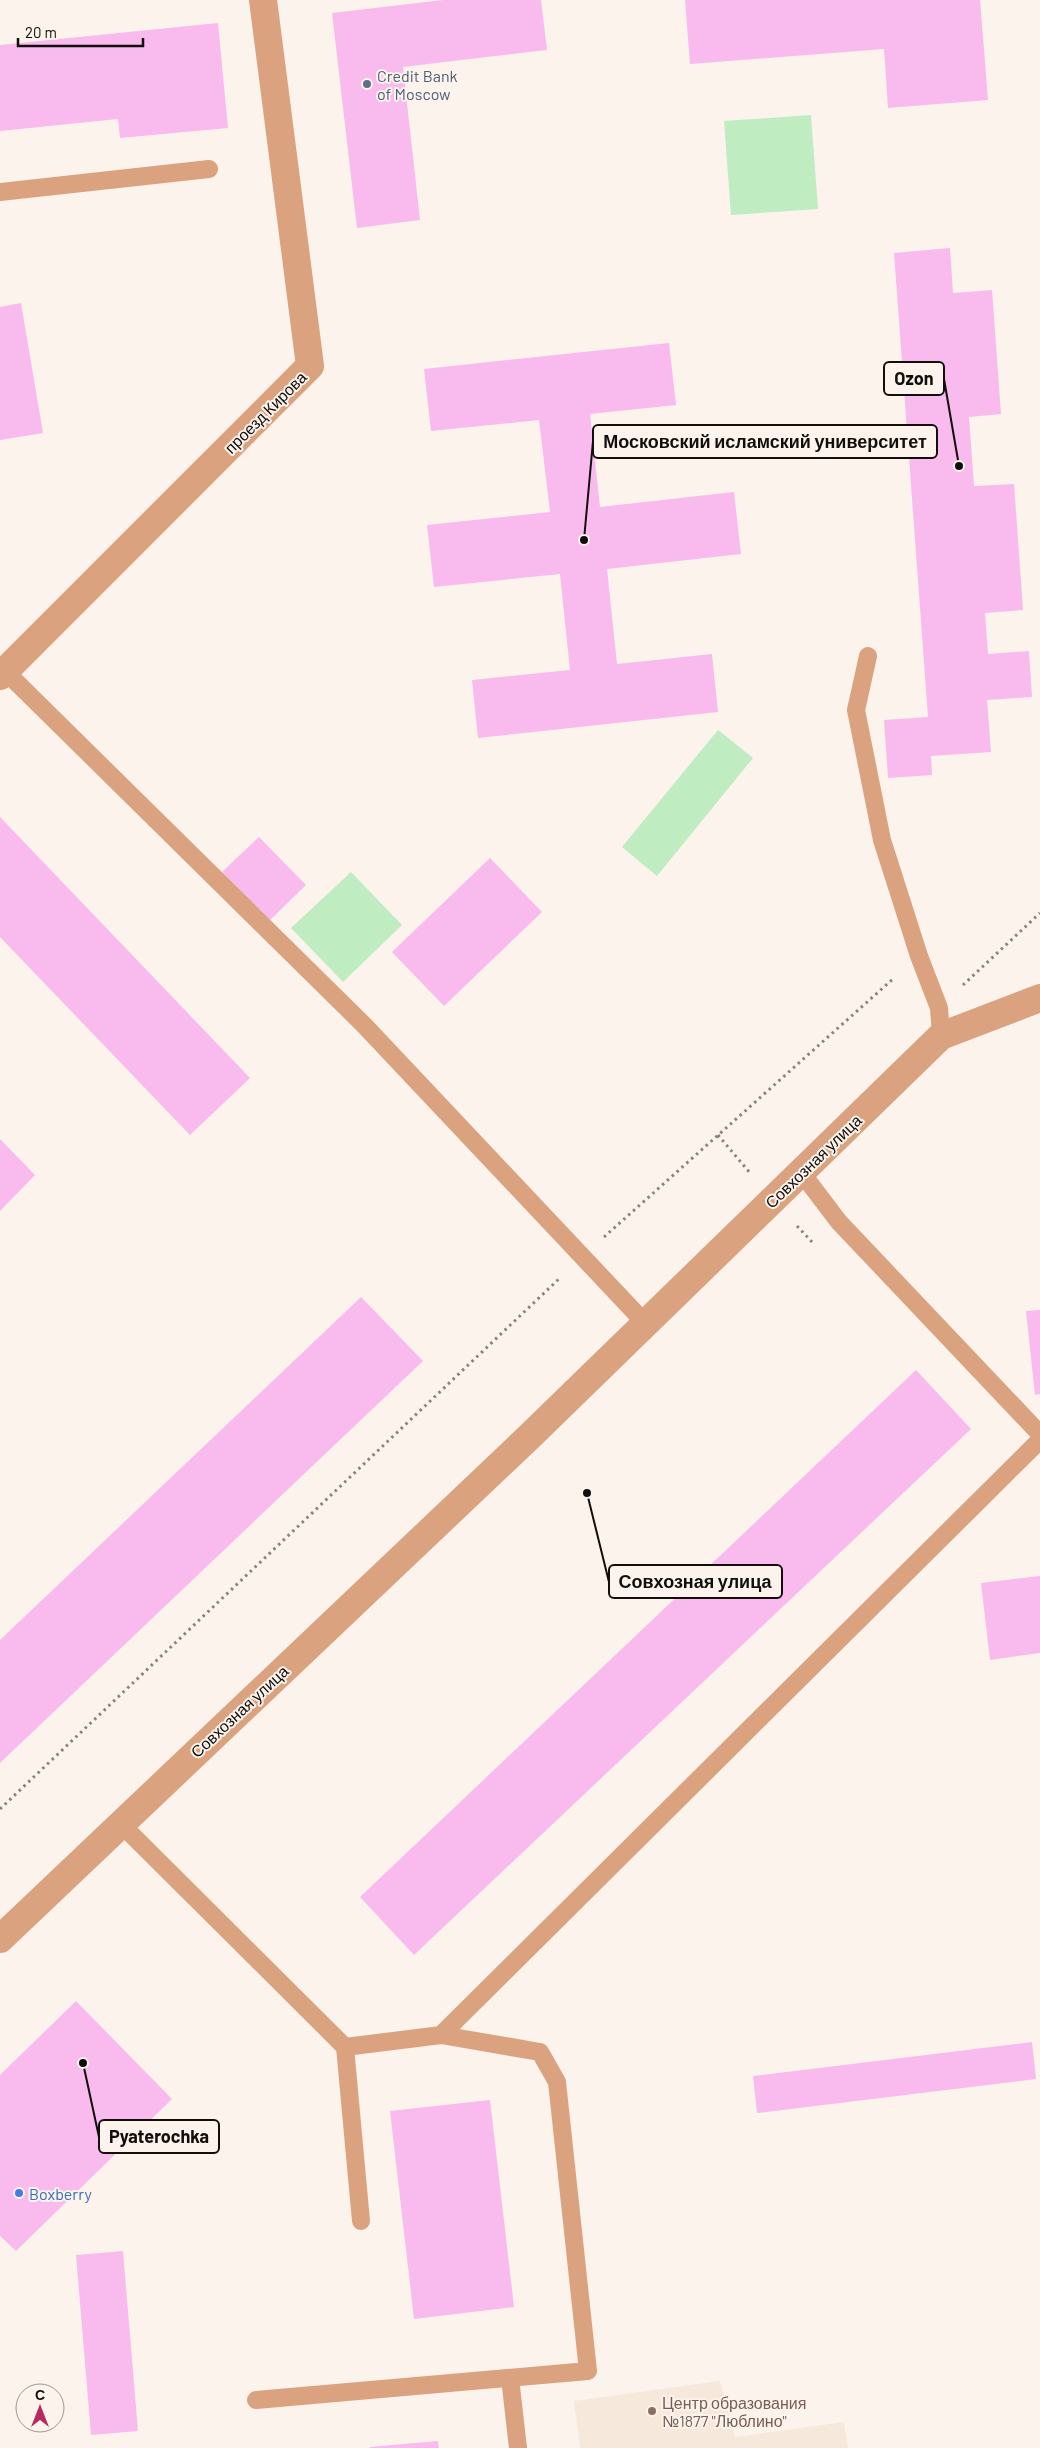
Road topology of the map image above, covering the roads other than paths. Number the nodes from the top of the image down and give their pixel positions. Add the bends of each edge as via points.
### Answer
1 (263, 0) edge
2 (208, 169) dead end
3 (0, 192) edge
4 (868, 656) dead end
5 (2, 674) edge
6 (1040, 998) edge
7 (941, 1036) junction
8 (801, 1172) junction
9 (645, 1323) junction
10 (1040, 1434) edge
11 (1040, 1440) edge
12 (120, 1823) junction
13 (0, 1939) edge
14 (442, 2035) junction
15 (345, 2047) junction
16 (361, 2221) dead end
17 (510, 2378) junction
18 (256, 2400) dead end
19 (518, 2448) edge

1 - 5 street, проезд Кирова via 310,366
2 - 3 lane
4 - 7 lane via 856,710 882,840 939,1008
5 - 9 lane via 364,1025
6 - 7 street, Совхозная улица
7 - 8 street, Совхозная улица
8 - 9 street, Совхозная улица
8 - 10 lane via 839,1222
9 - 12 street, Совхозная улица via 530,1436
11 - 14 lane
12 - 13 street, Совхозная улица
12 - 15 lane
14 - 15 lane
14 - 17 lane via 540,2052 557,2082 588,2372
15 - 16 lane
17 - 18 lane
17 - 19 lane

